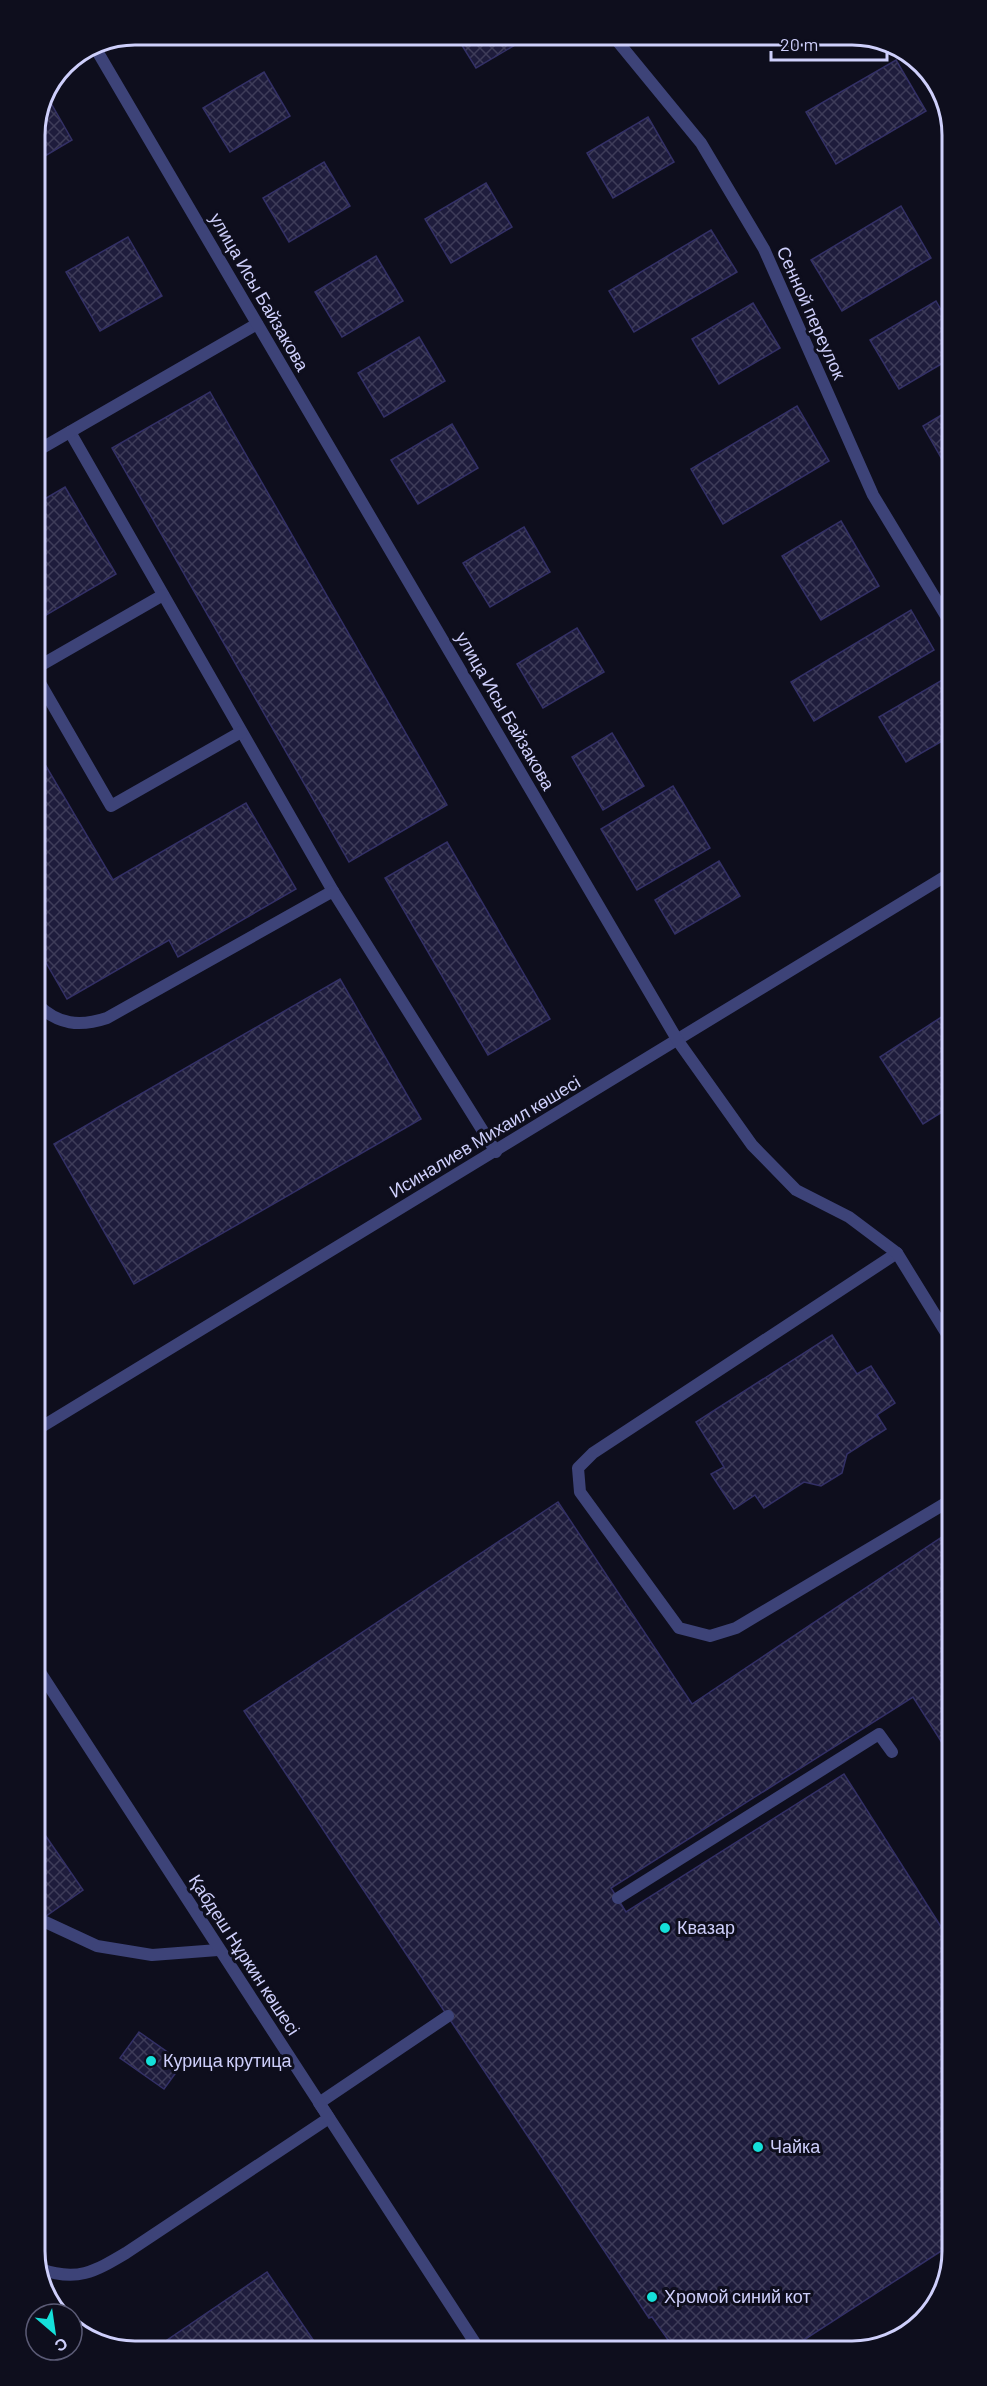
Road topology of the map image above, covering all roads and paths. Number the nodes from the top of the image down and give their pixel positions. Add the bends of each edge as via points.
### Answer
1 (621, 45) edge
2 (98, 53) edge
3 (257, 324) junction
4 (70, 432) junction
5 (45, 446) edge
6 (163, 595) junction
7 (942, 609) edge
8 (45, 663) edge
9 (45, 692) edge
10 (241, 732) junction
11 (942, 878) edge
12 (333, 891) junction
13 (45, 1012) edge
14 (678, 1041) junction
15 (496, 1152) junction
16 (897, 1253) junction
17 (942, 1326) edge
18 (45, 1425) edge
19 (942, 1505) edge
20 (45, 1684) edge
21 (892, 1752) dead end
22 (618, 1898) dead end
23 (45, 1922) edge
24 (218, 1950) junction
25 (448, 2016) dead end
26 (319, 2103) junction
27 (329, 2118) junction
28 (48, 2271) edge
29 (474, 2341) edge

1 - 7 street, Сенной переулок via 701,143 764,249 873,495
2 - 3 street, улица Исы Байзакова
3 - 4 street
3 - 14 street, улица Исы Байзакова
4 - 5 street
4 - 6 street
6 - 8 street
6 - 10 street
9 - 10 street via 111,806
10 - 12 street
11 - 14 street, Исиналиев Михаил көшесі
12 - 13 street via 107,1018 88,1024 68,1023
12 - 15 street
14 - 15 street, Исиналиев Михаил көшесі
14 - 16 street, улица Исы Байзакова via 752,1145 796,1190 849,1217
15 - 18 street, Исиналиев Михаил көшесі
16 - 17 street, улица Исы Байзакова
16 - 19 street via 592,1452 578,1468 580,1492 679,1628 710,1636 736,1628
20 - 24 street, Қабдеш Нұркин көшесі
21 - 22 street via 879,1734
23 - 24 street via 97,1946 152,1955
24 - 26 street, Қабдеш Нұркин көшесі
25 - 26 street
26 - 27 street, Қабдеш Нұркин көшесі
27 - 28 street via 96,2270 62,2276
27 - 29 street

